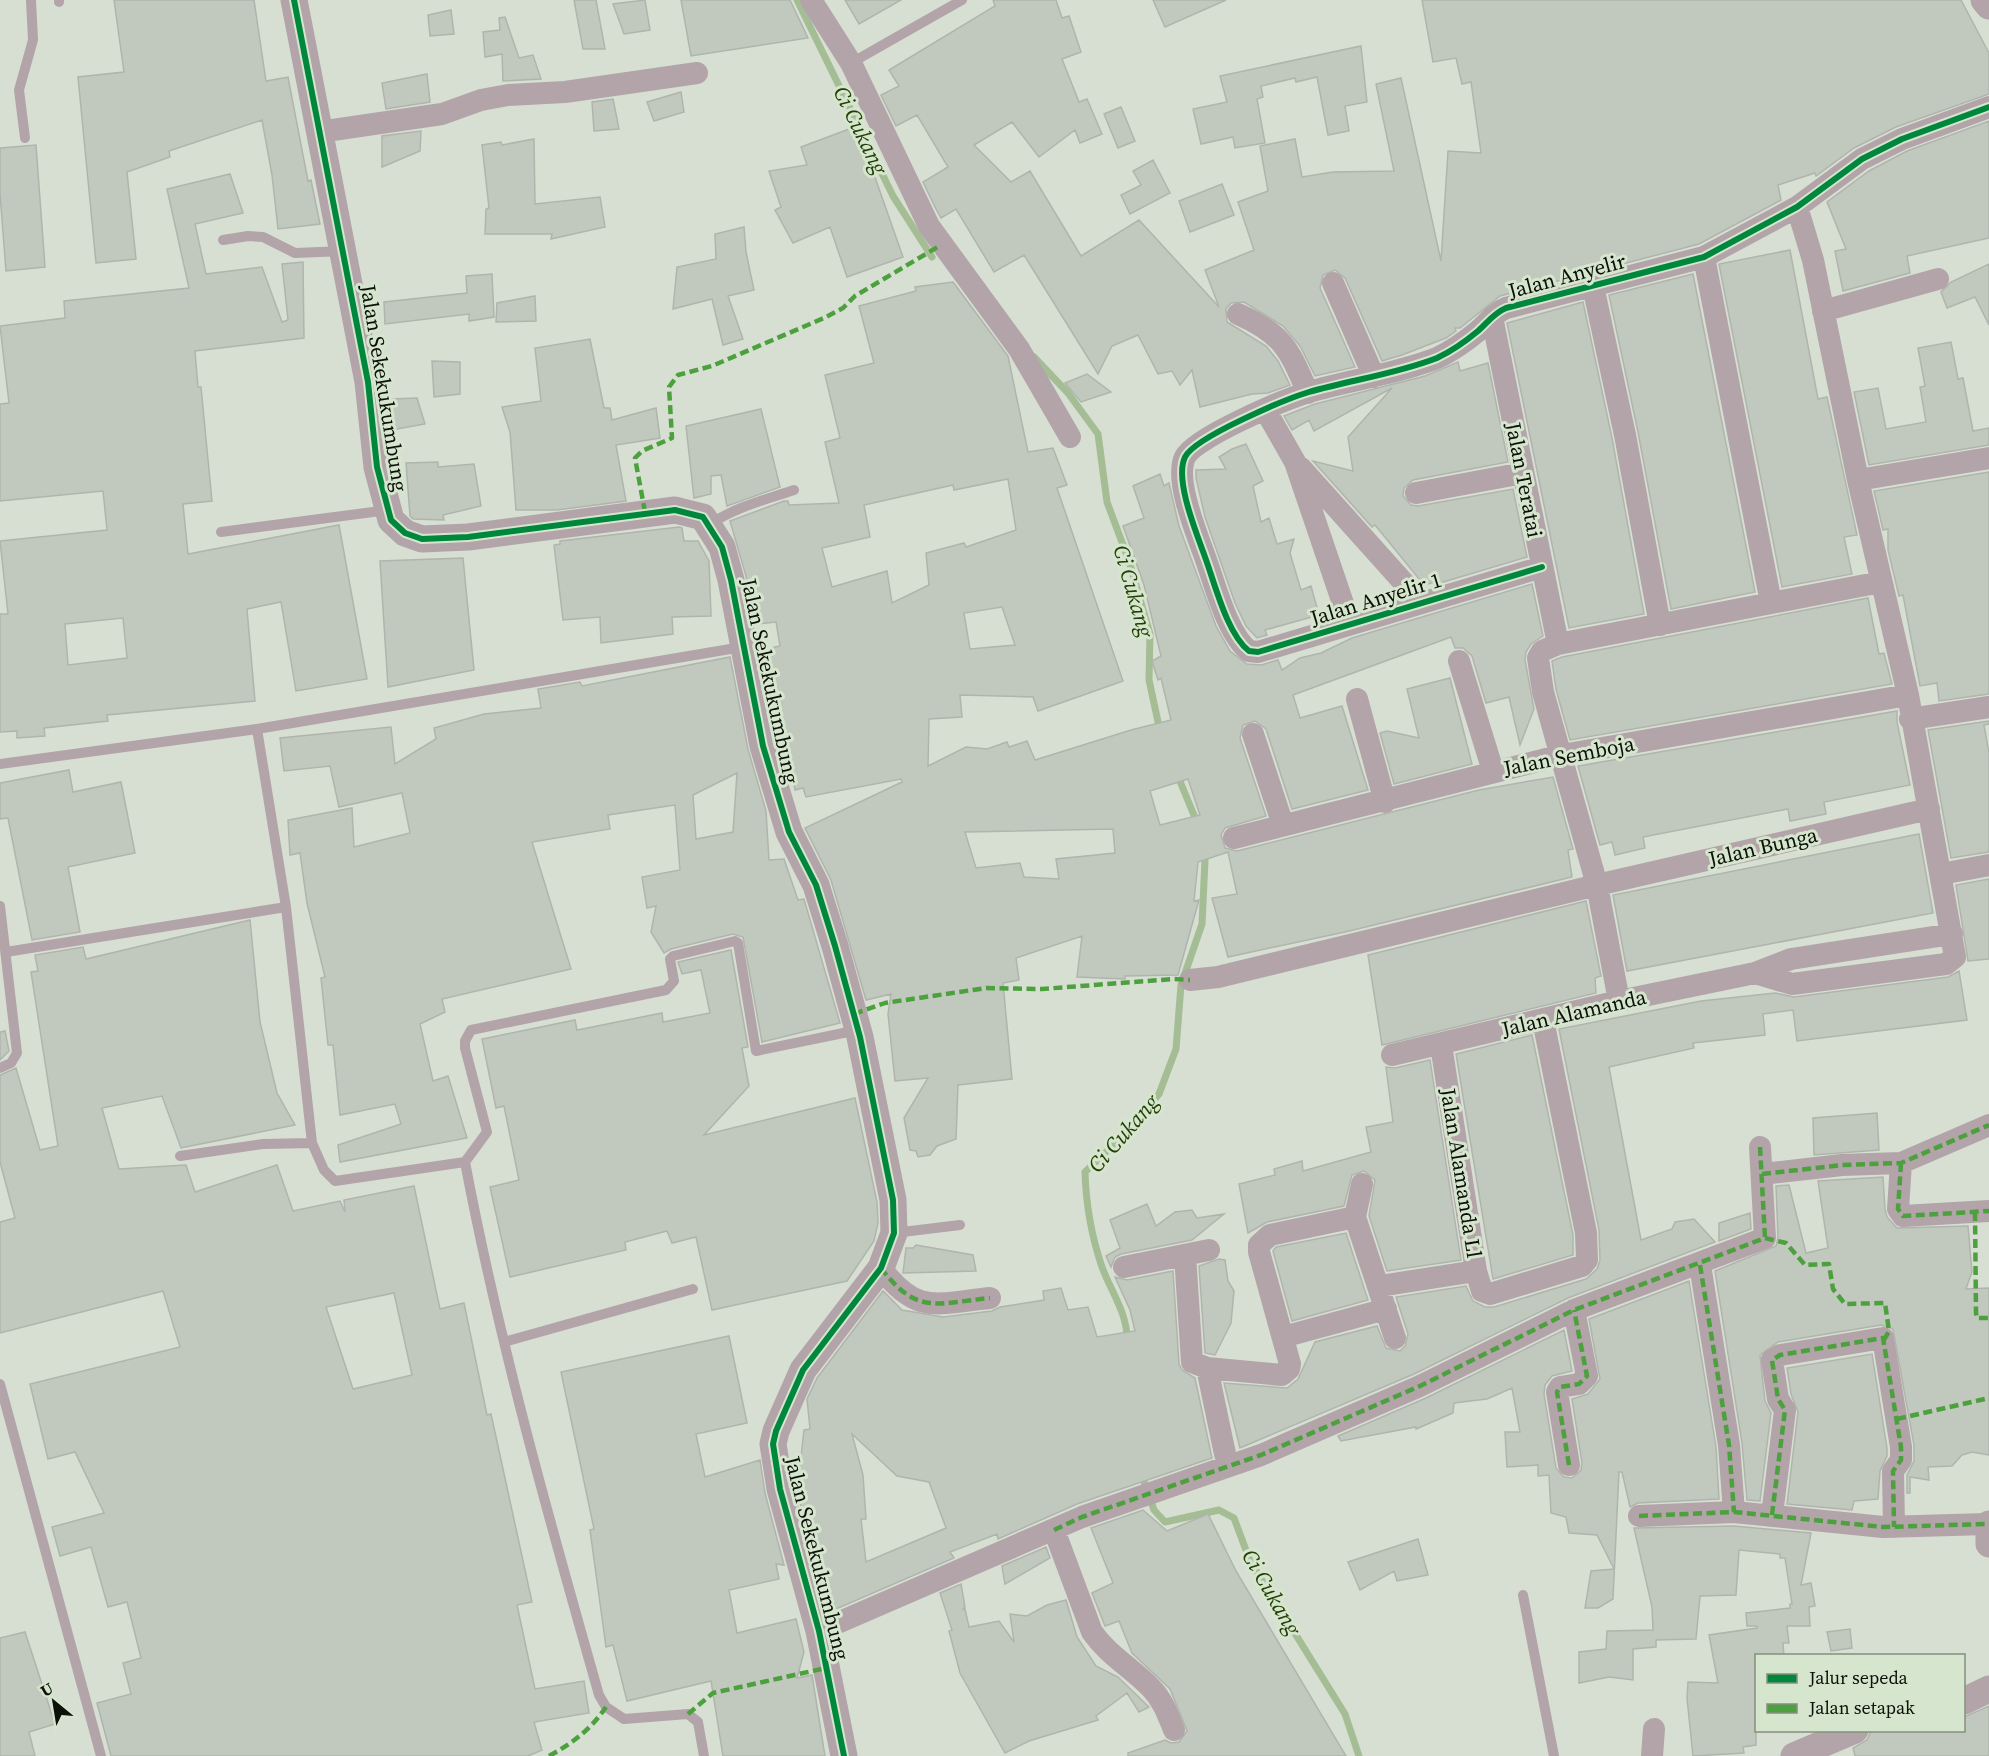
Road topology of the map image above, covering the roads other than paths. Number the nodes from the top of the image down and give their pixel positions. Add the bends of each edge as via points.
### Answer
1 (32, 0) edge
2 (294, 0) edge
3 (811, 0) edge
4 (962, 0) edge
5 (1984, 0) edge
6 (1989, 6) edge
7 (851, 63) junction
8 (697, 73) dead end
9 (1989, 107) edge
10 (319, 132) junction
11 (25, 138) dead end
12 (1797, 207) junction
13 (223, 240) dead end
14 (344, 251) junction
15 (1704, 257) junction
16 (1938, 279) dead end
17 (1333, 283) dead end
18 (1593, 286) junction
19 (1823, 311) junction
20 (1238, 314) dead end
21 (1492, 317) junction
22 (1374, 377) junction
23 (1308, 393) junction
24 (1266, 411) junction
25 (1070, 437) dead end
26 (1989, 458) edge
27 (1295, 462) junction
28 (1523, 473) junction
29 (1858, 480) junction
30 (794, 490) dead end
31 (1416, 493) dead end
32 (388, 510) junction
33 (710, 524) junction
34 (221, 532) dead end
35 (1542, 567) junction
36 (1881, 582) junction
37 (1422, 603) junction
38 (1771, 603) junction
39 (1350, 624) junction
40 (1660, 625) junction
41 (1232, 627) joint
42 (1558, 644) junction
43 (743, 647) junction
44 (1459, 661) dead end
45 (1908, 695) junction
46 (1357, 699) dead end
47 (1989, 707) edge
48 (1910, 719) junction
49 (257, 729) junction
50 (1253, 734) dead end
51 (1562, 755) junction
52 (0, 764) edge
53 (1493, 771) junction
54 (1385, 802) junction
55 (1929, 809) junction
56 (1283, 825) junction
57 (1234, 838) dead end
58 (1989, 865) edge
59 (1941, 874) junction
60 (1596, 885) junction
61 (0, 906) edge
62 (286, 907) junction
63 (1952, 934) junction
64 (6, 952) junction
65 (1755, 973) junction
66 (1190, 980) dead end
67 (1619, 1000) junction
68 (1543, 1020) junction
69 (858, 1030) junction
70 (1441, 1045) junction
71 (1392, 1055) dead end
72 (0, 1068) edge
73 (1989, 1125) edge
74 (312, 1143) junction
75 (1760, 1147) dead end
76 (180, 1156) dead end
77 (465, 1162) junction
78 (1900, 1163) junction
79 (1762, 1174) junction
80 (1362, 1184) dead end
81 (1989, 1211) edge
82 (1355, 1217) junction
83 (960, 1224) dead end
84 (894, 1233) junction
85 (1209, 1250) dead end
86 (1185, 1255) junction
87 (1700, 1265) junction
88 (1124, 1267) dead end
89 (881, 1268) junction
90 (1476, 1271) junction
91 (1380, 1287) junction
92 (693, 1288) dead end
93 (990, 1298) dead end
94 (1386, 1309) junction
95 (1574, 1310) junction
96 (1283, 1337) junction
97 (1395, 1338) dead end
98 (504, 1342) junction
99 (1207, 1368) junction
100 (0, 1384) edge
101 (1225, 1454) dead end
102 (1569, 1465) dead end
103 (1734, 1512) junction
104 (1772, 1515) junction
105 (1639, 1516) dead end
106 (1894, 1527) junction
107 (1054, 1530) junction
108 (1988, 1530) edge
109 (1523, 1595) dead end
110 (819, 1631) junction
111 (1989, 1689) edge
112 (1965, 1701) edge
113 (1654, 1729) dead end
114 (1174, 1730) dead end
115 (1853, 1732) edge
116 (101, 1756) edge
117 (704, 1756) edge
118 (844, 1756) edge
119 (1554, 1756) edge
120 (1652, 1756) edge
121 (1794, 1756) edge

1 - 11 lane via 33,40 20,90
2 - 10 street, Jalan Sekekukumbung
3 - 7 street
4 - 7 lane
5 - 6 street
7 - 25 street via 929,226 1019,349
8 - 10 street via 565,92 508,95 442,114
9 - 12 street, Jalan Anyelir via 1902,139 1862,159
10 - 14 street, Jalan Sekekukumbung
12 - 15 street, Jalan Anyelir
12 - 19 street
13 - 14 lane via 263,237 295,253
14 - 32 street, Jalan Sekekukumbung via 369,382 377,467
15 - 18 street, Jalan Anyelir
15 - 38 street
16 - 19 street
17 - 22 street
18 - 21 street, Jalan Anyelir via 1506,308
18 - 40 street
19 - 29 street
20 - 23 street via 1266,327 1279,340
21 - 22 street, Jalan Anyelir via 1461,345
21 - 28 street, Jalan Teratai
22 - 23 street, Jalan Anyelir
23 - 24 street, Jalan Anyelir
24 - 27 street
24 - 41 street, Jalan Anyelir via 1195,445 1186,455 1182,469 1198,539
26 - 29 street
27 - 37 street
27 - 39 street
28 - 31 street
28 - 35 street, Jalan Teratai
29 - 36 street
30 - 33 lane via 753,502
32 - 33 street, Jalan Sekekukumbung via 391,520 405,533 422,540 675,510 694,513
32 - 34 lane
33 - 43 street, Jalan Sekekukumbung via 722,547 731,580
35 - 37 street, Jalan Anyelir 1
35 - 42 street, Jalan Teratai
36 - 38 street
36 - 45 street
37 - 39 street, Jalan Anyelir 1
38 - 40 street
39 - 41 street, Jalan Anyelir 1 via 1253,652 1246,650
40 - 42 street
42 - 51 street via 1542,651 1537,667
43 - 49 lane
43 - 69 street, Jalan Sekekukumbung via 763,746 789,832 816,885
44 - 53 street
45 - 48 street
45 - 51 street, Jalan Semboja
46 - 54 street
47 - 48 street
48 - 55 street
49 - 52 lane
49 - 62 lane
50 - 56 street
51 - 53 street, Jalan Semboja
51 - 60 street
53 - 54 street, Jalan Semboja
54 - 56 street, Jalan Semboja
55 - 59 street
55 - 60 street, Jalan Bunga
56 - 57 street, Jalan Semboja
58 - 59 street
59 - 63 street
60 - 66 street, Jalan Bunga via 1230,974
60 - 67 street
61 - 64 lane
62 - 64 lane
62 - 74 lane
63 - 65 street, Jalan Alamanda via 1791,960
63 - 65 street, Jalan Alamanda via 1953,961 1792,984
64 - 72 lane via 17,1053 11,1063
65 - 67 street, Jalan Alamanda
67 - 68 street, Jalan Alamanda
68 - 70 street, Jalan Alamanda
68 - 90 street, Jalan Alamanda Ll via 1586,1233 1587,1260 1582,1266 1490,1294 1482,1291
69 - 77 lane via 756,1051 738,943 673,956 670,959 674,981 666,990 471,1030 465,1048 487,1132
69 - 84 street, Jalan Sekekukumbung via 893,1200
70 - 71 street, Jalan Alamanda
70 - 90 street, Jalan Alamanda Ll
73 - 78 street
74 - 76 lane via 263,1144
74 - 77 lane via 324,1170 335,1181
75 - 79 street
77 - 98 lane
78 - 79 street
78 - 81 street via 1898,1209 1903,1216
79 - 87 street via 1765,1238
80 - 82 street
82 - 91 street
82 - 96 street via 1270,1235 1259,1245
83 - 84 lane
84 - 89 street, Jalan Sekekukumbung
85 - 86 street
86 - 88 street
86 - 99 street via 1190,1358
87 - 95 street
87 - 103 street via 1729,1445
89 - 93 street via 908,1298 929,1304
89 - 110 street, Jalan Sekekukumbung via 803,1370 773,1444 780,1489
90 - 91 street
91 - 94 street
92 - 98 lane
94 - 96 street
94 - 97 street
95 - 102 street via 1587,1376 1579,1384 1560,1387 1557,1392
95 - 107 street via 1420,1386 1261,1455
96 - 99 street via 1290,1364 1282,1375
98 - 117 lane via 599,1695 606,1707 624,1719 688,1714 698,1722
99 - 101 street
100 - 116 lane
103 - 104 street
103 - 105 street
104 - 106 street via 1822,1523
104 - 106 street via 1785,1410 1778,1400 1772,1360 1780,1354 1883,1338 1901,1447 1901,1460 1893,1471
106 - 108 street
107 - 110 street
107 - 114 street via 1092,1632 1102,1646 1151,1688 1164,1705
109 - 119 lane
110 - 118 street, Jalan Sekekukumbung
111 - 112 street
113 - 120 street
115 - 121 street

